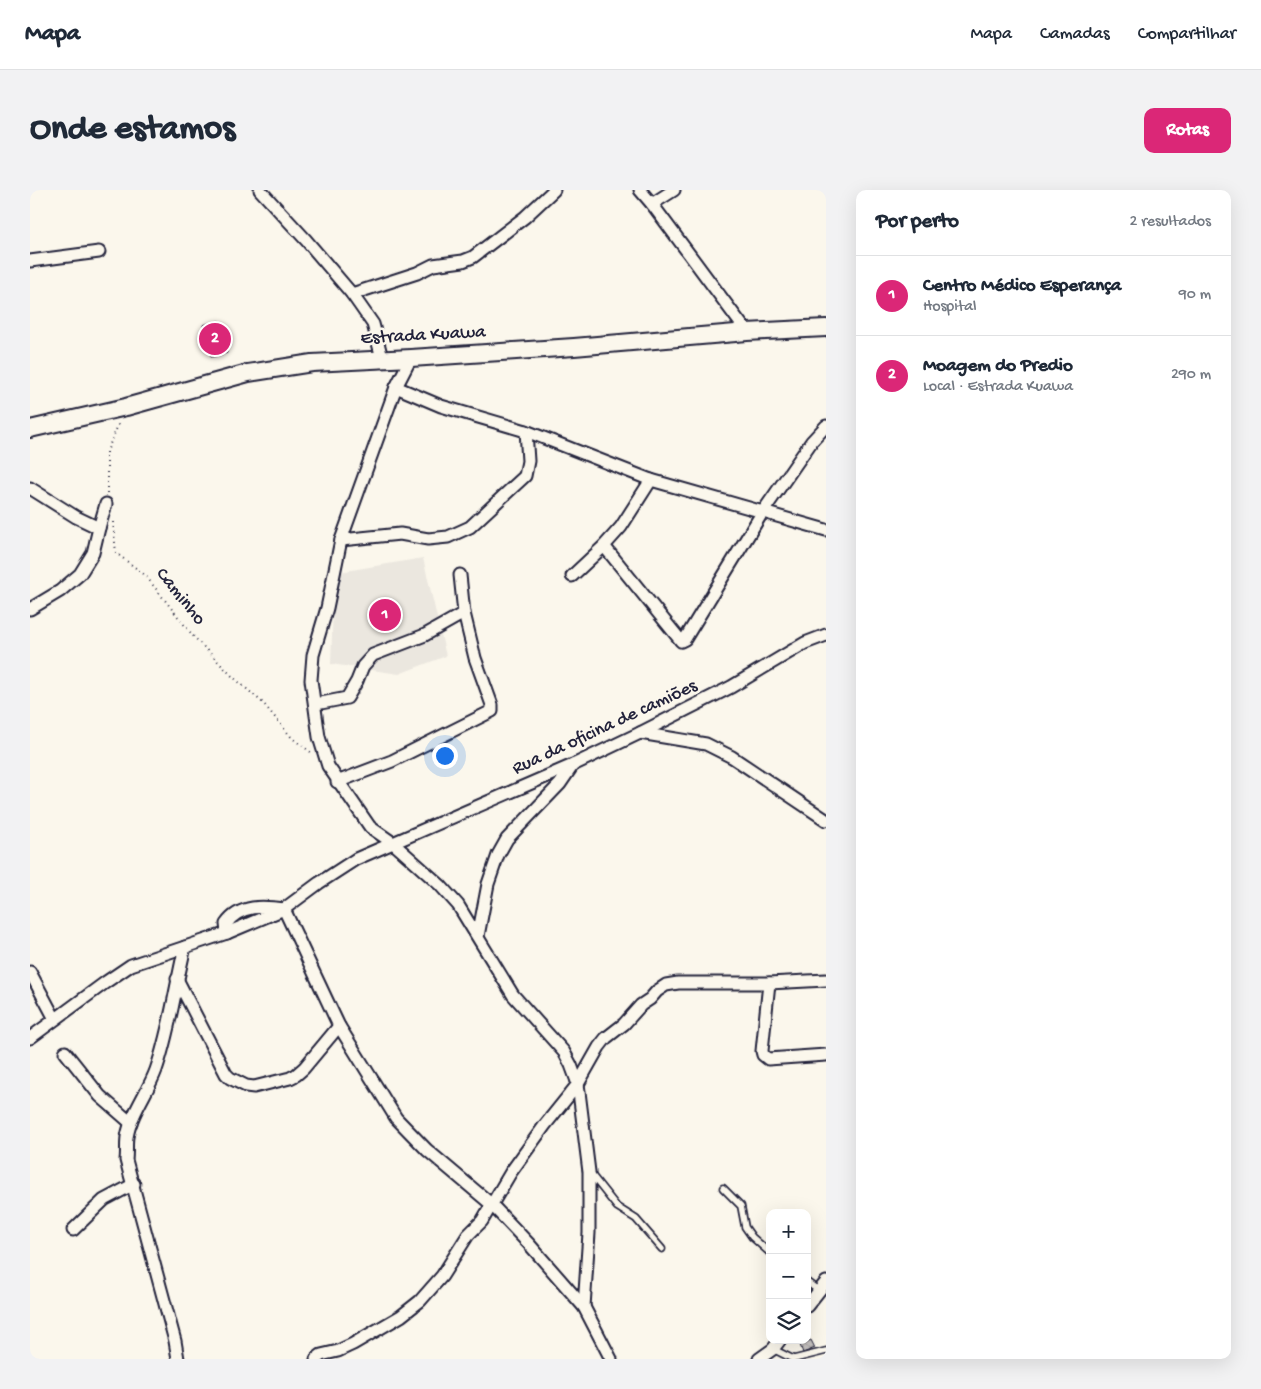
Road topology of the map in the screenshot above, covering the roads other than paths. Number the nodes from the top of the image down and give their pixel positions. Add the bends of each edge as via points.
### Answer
1 (260, 190) edge
2 (554, 190) edge
3 (640, 190) edge
4 (674, 190) edge
5 (652, 204) junction
6 (99, 252) dead end
7 (30, 261) edge
8 (352, 294) junction
9 (826, 328) edge
10 (746, 332) junction
11 (382, 358) junction
12 (411, 358) junction
13 (396, 387) junction
14 (826, 426) edge
15 (30, 429) edge
16 (526, 431) junction
17 (651, 480) junction
18 (30, 488) edge
19 (106, 504) road end
20 (762, 513) junction
21 (99, 528) junction
22 (826, 530) edge
23 (341, 540) junction
24 (604, 546) junction
25 (460, 575) dead end
26 (572, 576) dead end
27 (30, 609) edge
28 (464, 613) junction
29 (826, 635) edge
30 (316, 704) junction
31 (640, 734) junction
32 (573, 764) junction
33 (337, 782) junction
34 (826, 820) edge
35 (393, 843) junction
36 (284, 909) junction
37 (478, 936) junction
38 (185, 947) junction
39 (30, 972) edge
40 (824, 977) edge
41 (178, 979) junction
42 (769, 983) junction
43 (55, 1019) junction
44 (339, 1026) junction
45 (30, 1038) edge
46 (65, 1052) dead end
47 (826, 1055) edge
48 (578, 1084) junction
49 (131, 1123) junction
50 (589, 1172) junction
51 (134, 1184) junction
52 (723, 1188) dead end
53 (491, 1204) junction
54 (74, 1230) dead end
55 (662, 1249) dead end
56 (766, 1249) edge
57 (811, 1283) edge
58 (823, 1287) edge
59 (811, 1301) edge
60 (584, 1307) junction
61 (776, 1344) edge
62 (826, 1352) edge
63 (178, 1359) edge
64 (316, 1359) edge
65 (611, 1359) edge
66 (758, 1359) edge
67 (793, 1359) edge

1 - 8 street
2 - 8 street via 525,217 473,256 463,261 433,264 417,273
3 - 5 street
4 - 5 street
5 - 10 street
6 - 7 street
8 - 11 street via 373,324
9 - 10 street, Estrada Kuawa
10 - 12 street, Estrada Kuawa
11 - 12 street, Estrada Kuawa
11 - 15 street, Estrada Kuawa via 312,362 248,374
12 - 13 street
13 - 16 street via 441,406
13 - 23 street
14 - 20 street
16 - 17 street
16 - 23 street via 528,461 525,476 470,527 448,537 428,539 400,534
17 - 20 street
17 - 24 street via 622,528
18 - 21 street
19 - 21 street
20 - 22 street
20 - 24 street via 681,641
21 - 27 street via 94,553 80,574
23 - 30 street via 313,655 311,680
24 - 26 street
25 - 28 street
28 - 30 street via 425,635 373,655 363,666 347,698
28 - 33 street via 492,711 392,761
29 - 31 street, Rua da oficina de camiões via 805,643
30 - 33 street via 319,737
31 - 32 street, Rua da oficina de camiões
31 - 34 street via 706,744 732,757
32 - 35 street, Rua da oficina de camiões
32 - 37 street via 560,784 507,839 498,855 488,884
33 - 35 street via 370,827
35 - 36 street, Rua da oficina de camiões via 356,859
35 - 37 street via 452,898
36 - 38 street
36 - 44 street
37 - 48 street via 513,995 564,1052
38 - 41 street
38 - 43 street via 131,965
39 - 43 street
40 - 42 street
41 - 44 street via 226,1074 246,1086 254,1087 296,1075
41 - 49 street via 156,1071
42 - 47 street via 763,1055 768,1059
42 - 48 street via 678,982 666,985 606,1038
43 - 45 street
44 - 53 street via 396,1118 427,1150
46 - 49 street via 100,1096
48 - 50 street
48 - 53 street via 545,1125
49 - 51 street via 126,1160
50 - 55 lane via 617,1207 636,1219
50 - 60 street via 590,1233
51 - 54 street via 104,1200
51 - 63 street
52 - 56 lane via 740,1206 745,1227
53 - 60 street
53 - 64 street via 482,1221 468,1235 442,1276 420,1302 353,1344
57 - 58 lane
58 - 59 street
60 - 65 street
61 - 66 street
61 - 67 lane
62 - 67 lane

